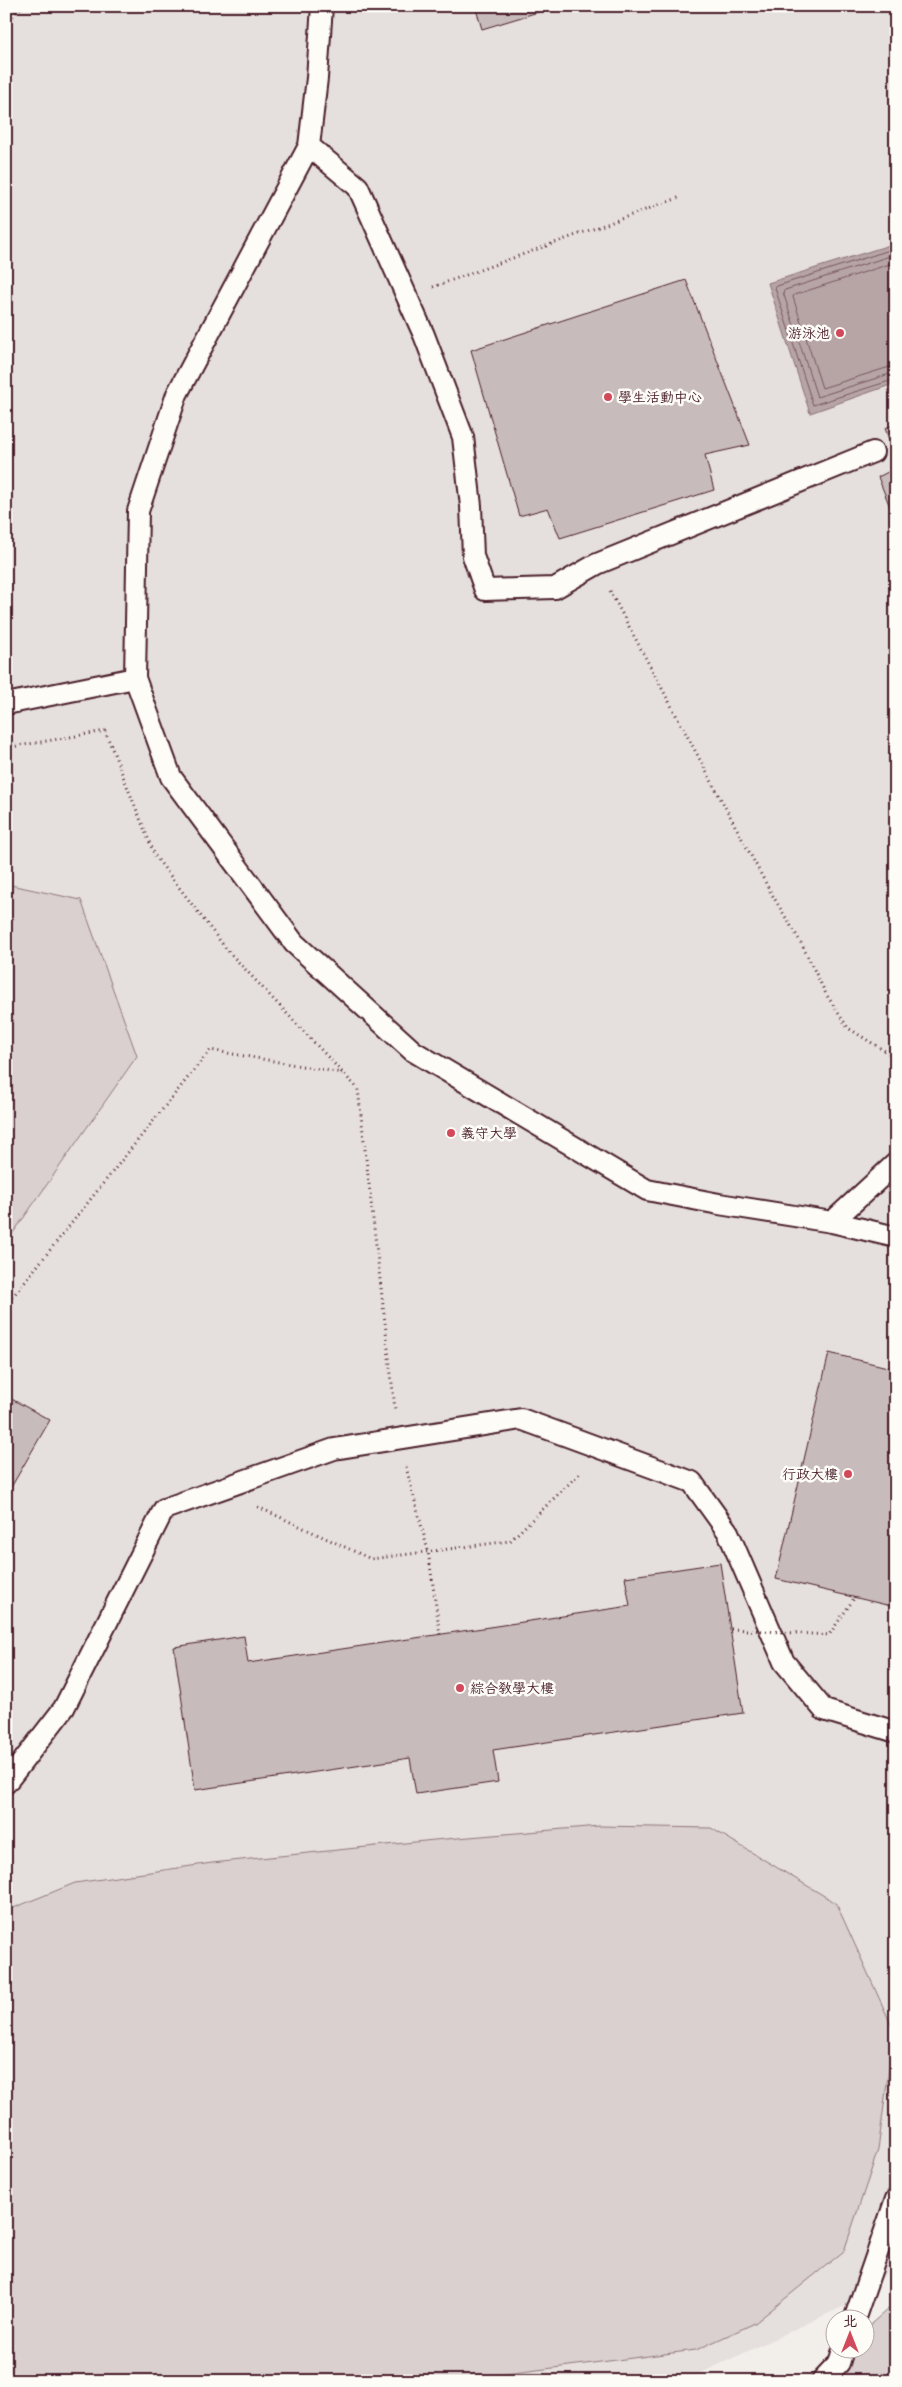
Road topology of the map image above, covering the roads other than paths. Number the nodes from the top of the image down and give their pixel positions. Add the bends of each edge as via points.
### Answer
1 (322, 6) edge
2 (309, 146) junction
3 (873, 452) dead end
4 (135, 678) junction
5 (6, 704) edge
6 (896, 1163) edge
7 (832, 1222) junction
8 (896, 1237) edge
9 (896, 1732) edge
10 (6, 1783) edge
11 (896, 2199) edge
12 (857, 2310) edge
13 (840, 2360) edge
14 (822, 2381) edge

1 - 2 lane
2 - 3 lane via 358,187 407,297 463,437 471,506 472,556 485,590 555,588 597,564
2 - 4 lane via 177,394 138,511
4 - 5 lane
4 - 7 lane via 171,777 294,943 413,1051 647,1190
6 - 7 lane
7 - 8 lane
9 - 10 lane via 824,1710 784,1662 728,1532 692,1482 521,1419 334,1448 164,1509 64,1708
11 - 12 lane
13 - 14 lane

